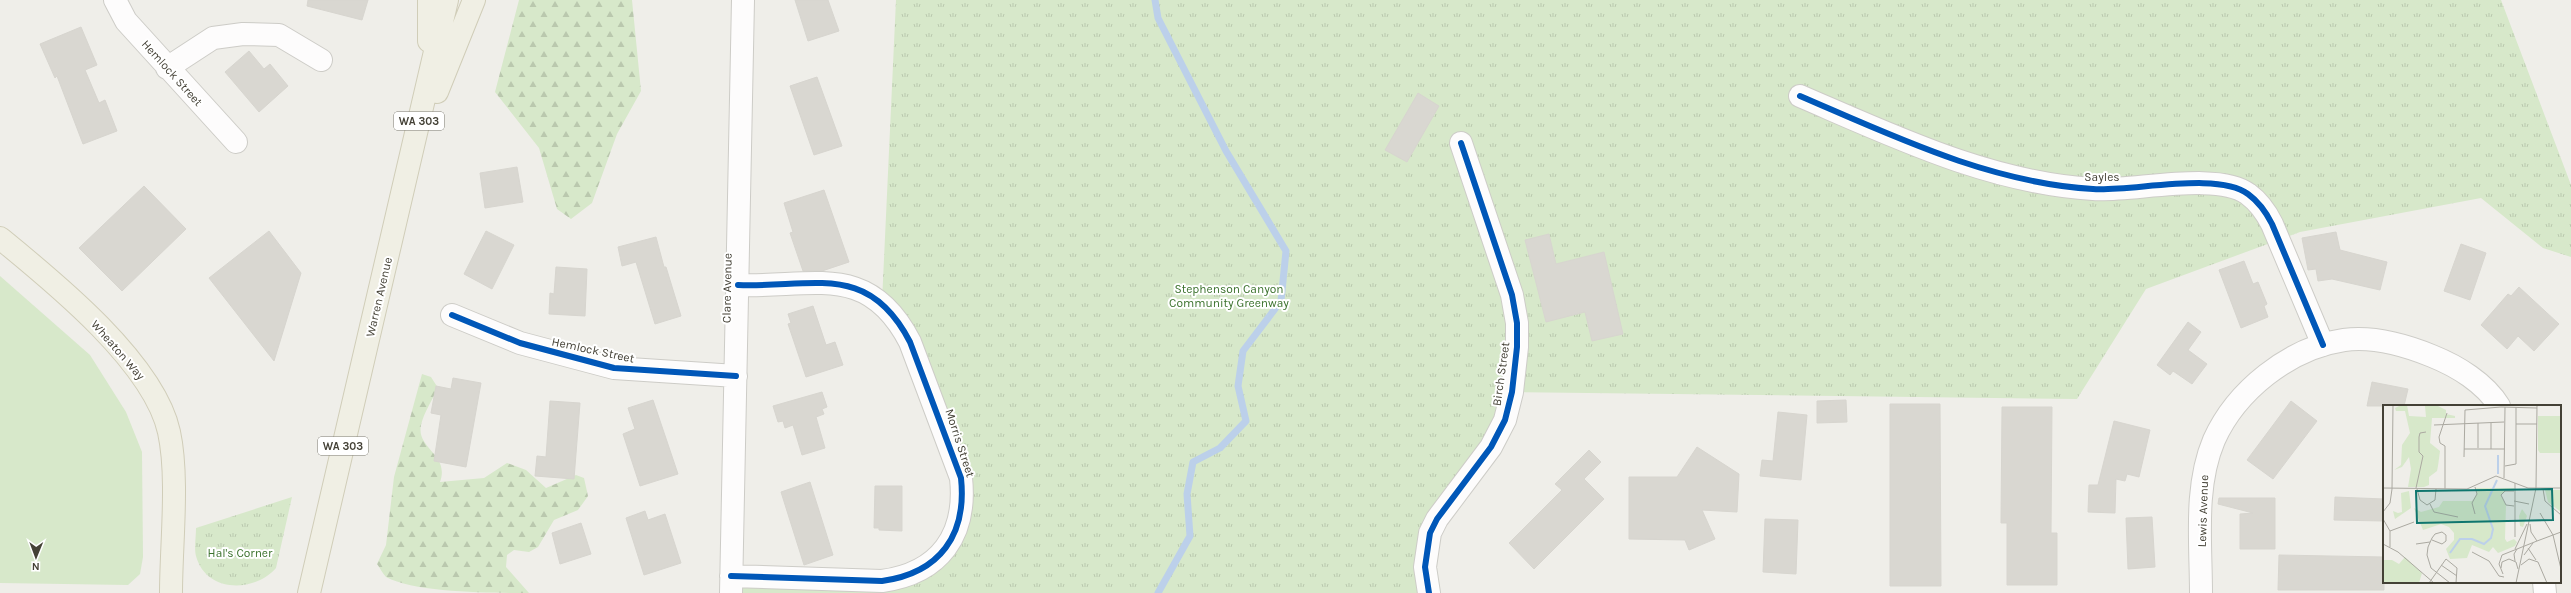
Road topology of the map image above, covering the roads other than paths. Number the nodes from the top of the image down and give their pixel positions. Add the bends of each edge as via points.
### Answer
1 (115, 0) edge
2 (429, 0) edge
3 (447, 0) edge
4 (474, 0) edge
5 (743, 0) edge
6 (321, 60) dead end
7 (167, 68) junction
8 (430, 75) junction
9 (1800, 96) dead end
10 (236, 142) dead end
11 (1461, 143) dead end
12 (407, 168) junction
13 (0, 238) edge
14 (738, 285) junction
15 (452, 315) dead end
16 (2323, 345) junction
17 (736, 376) junction
18 (2498, 405) edge
19 (2544, 583) edge
20 (731, 585) edge
21 (171, 593) edge
22 (309, 593) edge
23 (1429, 593) edge
24 (2201, 593) edge
25 (2545, 593) edge

1 - 7 street, Hemlock Street via 126,21
2 - 8 main road
3 - 8 main road, Warren Avenue / WA 303
4 - 12 main road
5 - 14 street, Clare Avenue
6 - 7 street via 279,35 243,34 213,38
7 - 10 street, Hemlock Street
8 - 12 main road, Warren Avenue / WA 303
9 - 16 street, Sayles via 1892,136 2009,178 2095,190 2220,184 2247,193 2263,208 2272,224
11 - 23 street, Birch Street via 1512,295 1517,323 1517,347 1512,392 1505,420 1491,447 1437,519 1430,533 1425,567
12 - 22 main road, Warren Avenue / WA 303
13 - 21 main road, Wheaton Way via 46,275 95,324 142,376 156,399 167,423 172,453
14 - 17 street, Clare Avenue
14 - 20 street, Morris Street via 832,282 863,290 882,302 900,322 910,342 961,478 963,499 961,517 943,551 929,565 903,577 882,581
15 - 17 street, Hemlock Street via 520,343 614,368
16 - 18 street, Lewis Avenue via 2344,340 2372,340 2408,346 2444,360 2471,377
16 - 24 street, Lewis Avenue via 2293,358 2262,379 2226,418 2215,439 2205,462 2202,488
17 - 20 street, Clare Avenue
19 - 25 street

